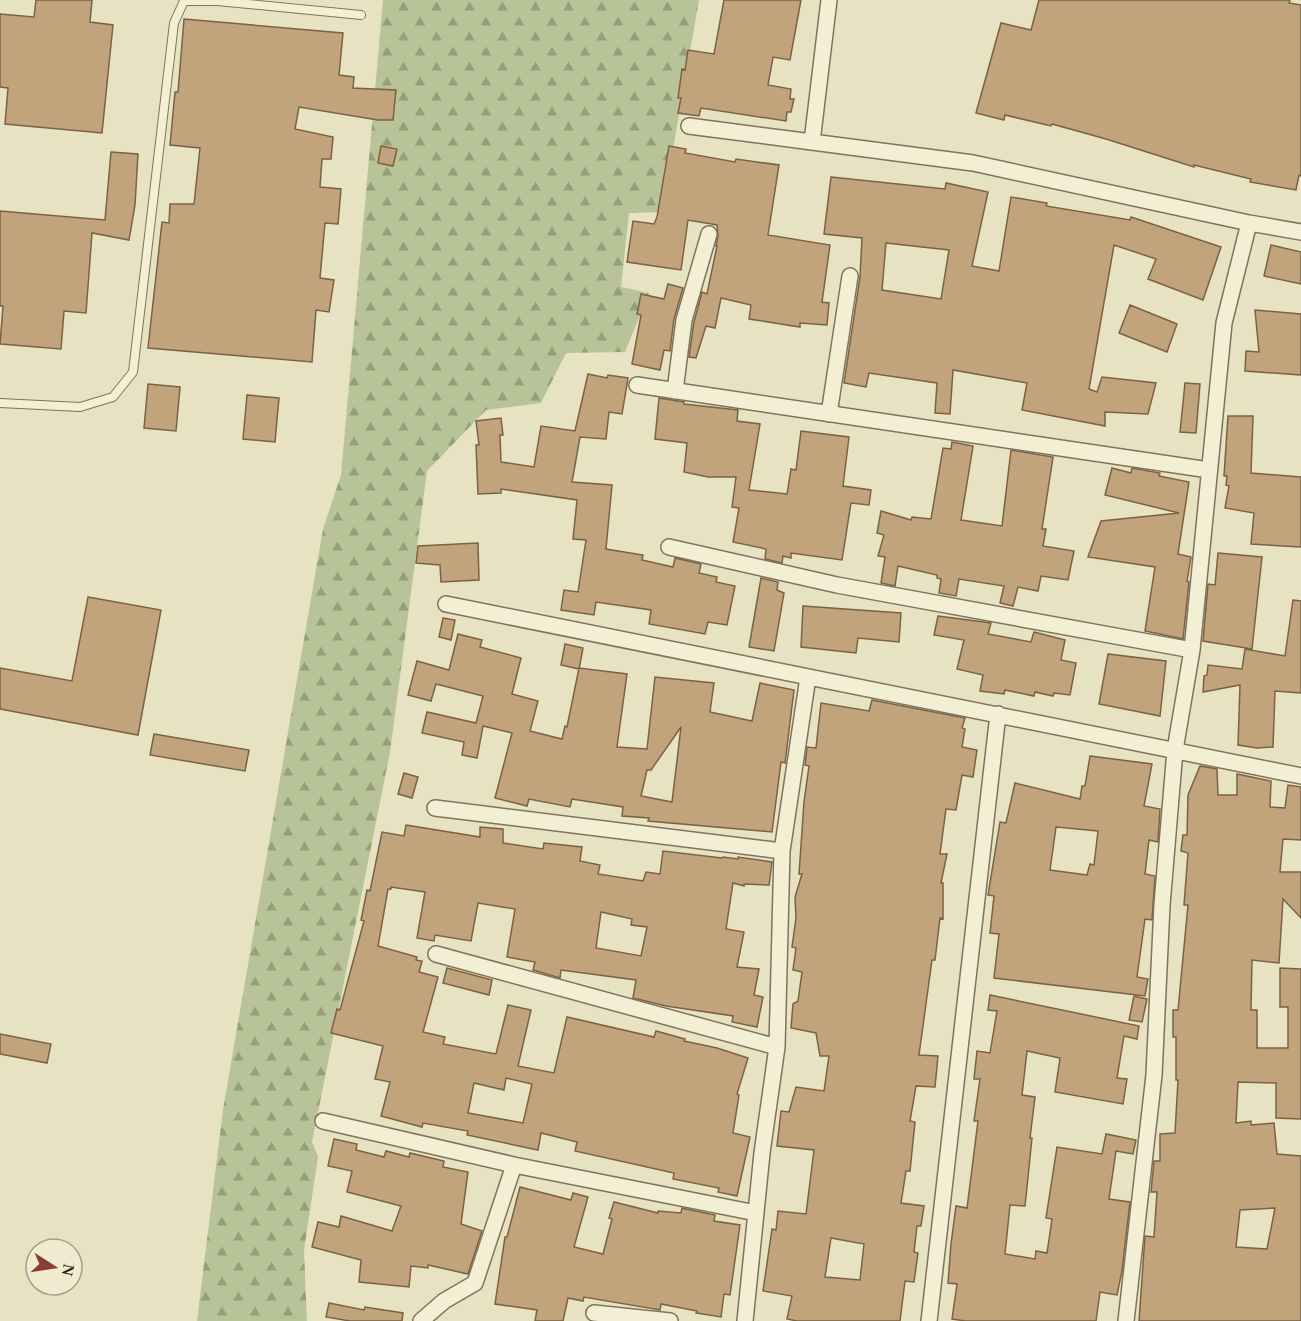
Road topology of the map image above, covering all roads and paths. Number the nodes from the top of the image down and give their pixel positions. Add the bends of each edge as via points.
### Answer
1 (830, 0) edge
2 (361, 15) dead end
3 (689, 126) dead end
4 (812, 142) junction
5 (1249, 223) junction
6 (1301, 232) edge
7 (709, 234) dead end
8 (850, 276) dead end
9 (637, 385) dead end
10 (675, 391) junction
11 (0, 403) edge
12 (829, 414) junction
13 (1209, 470) junction
14 (669, 547) dead end
15 (446, 604) dead end
16 (1192, 650) junction
17 (808, 677) junction
18 (998, 714) junction
19 (1175, 750) junction
20 (1301, 776) edge
21 (435, 808) dead end
22 (782, 850) junction
23 (436, 954) dead end
24 (777, 1047) junction
25 (323, 1121) dead end
26 (514, 1165) junction
27 (756, 1213) junction
28 (594, 1313) dead end
29 (421, 1321) edge
30 (670, 1321) edge
31 (745, 1321) edge
32 (929, 1321) edge
33 (1126, 1321) edge

1 - 4 street
2 - 11 lane via 184,1 174,23 133,372 113,397 80,406
3 - 4 street
4 - 5 street via 973,163
5 - 6 street
5 - 13 street via 1224,323
7 - 10 street via 684,320
8 - 12 street
9 - 10 street
10 - 12 street
12 - 13 street
13 - 16 street
14 - 16 street via 837,585
15 - 17 street
16 - 19 street
17 - 18 street
17 - 22 street
18 - 19 street
18 - 32 street
19 - 20 street
19 - 33 street via 1162,905 1154,1076
21 - 22 street
22 - 24 street
23 - 24 street
24 - 27 street
25 - 26 street
26 - 27 street
26 - 29 street via 475,1283 444,1301
27 - 31 street
28 - 30 street

